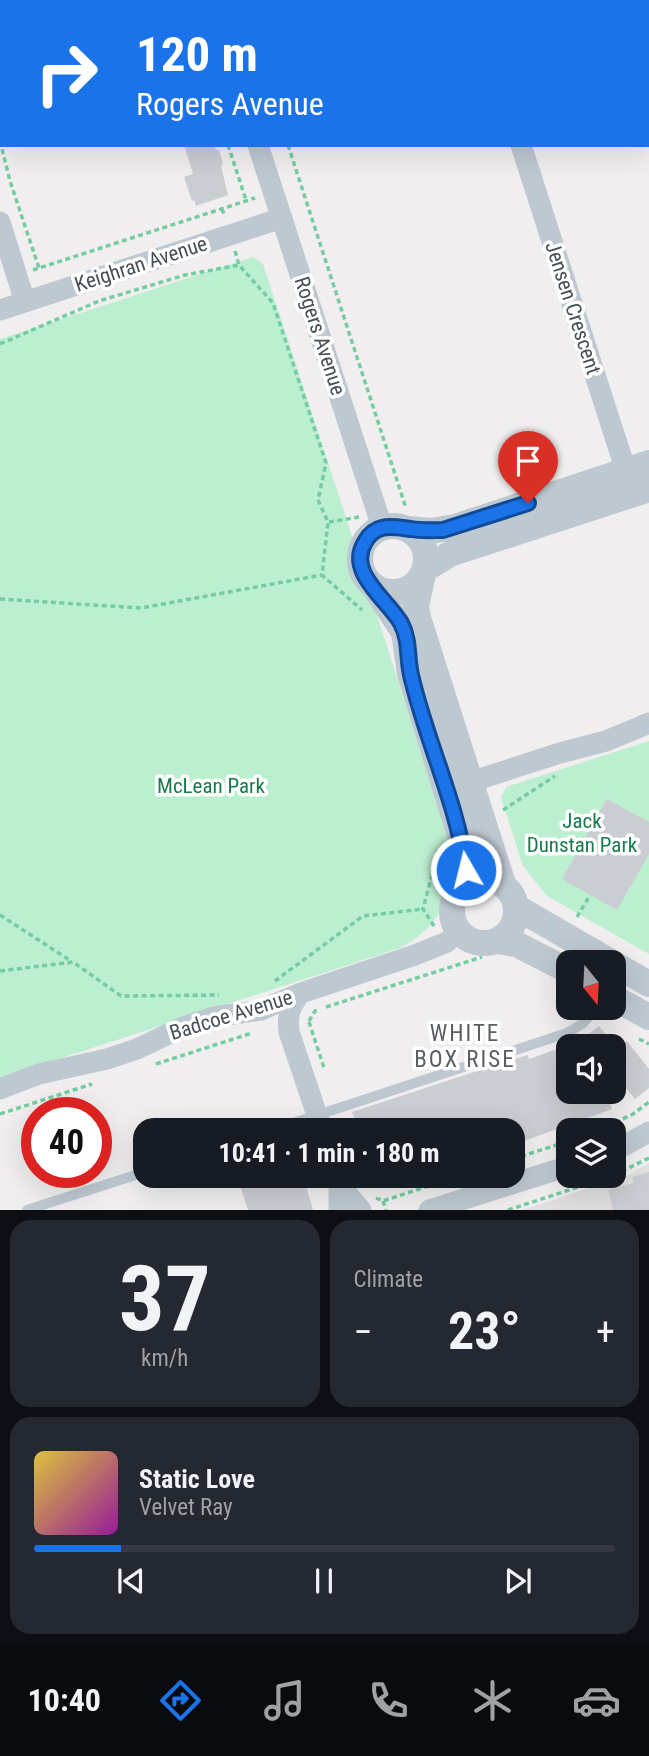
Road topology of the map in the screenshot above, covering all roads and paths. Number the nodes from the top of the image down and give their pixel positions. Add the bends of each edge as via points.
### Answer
1 (2, 147) edge
2 (229, 147) edge
3 (259, 147) edge
4 (289, 147) edge
5 (522, 147) edge
6 (301, 183) junction
7 (273, 192) junction
8 (246, 200) junction
9 (222, 209) junction
10 (282, 218) junction
11 (0, 222) edge
12 (230, 235) junction
13 (239, 265) junction
14 (39, 268) junction
15 (17, 275) junction
16 (25, 302) junction
17 (0, 310) edge
18 (0, 344) edge
19 (639, 479) edge
20 (404, 501) dead end
21 (395, 528) junction
22 (424, 571) junction
23 (321, 575) junction
24 (373, 585) junction
25 (0, 599) edge
26 (368, 615) dead end
27 (649, 723) edge
28 (458, 786) junction
29 (503, 884) junction
30 (456, 895) junction
31 (590, 895) dead end
32 (516, 907) junction
33 (423, 909) dead end
34 (0, 915) edge
35 (576, 919) dead end
36 (459, 932) junction
37 (493, 949) junction
38 (590, 950) edge
39 (73, 962) junction
40 (556, 964) edge
41 (0, 971) edge
42 (626, 971) edge
43 (649, 984) edge
44 (269, 985) dead end
45 (546, 985) dead end
46 (556, 991) edge
47 (301, 993) junction
48 (225, 995) dead end
49 (626, 1005) edge
50 (649, 1017) edge
51 (586, 1020) edge
52 (309, 1021) dead end
53 (0, 1089) edge
54 (649, 1102) edge
55 (317, 1118) edge
56 (333, 1118) edge
57 (625, 1118) edge
58 (649, 1132) edge
59 (626, 1144) edge
60 (556, 1145) edge
61 (525, 1155) edge
62 (649, 1158) edge
63 (556, 1170) edge
64 (626, 1170) edge
65 (133, 1176) edge
66 (338, 1188) edge
67 (347, 1188) edge
68 (423, 1188) edge
69 (576, 1188) edge
70 (383, 1201) junction
71 (364, 1202) edge
72 (27, 1210) edge
73 (339, 1210) edge
74 (386, 1210) edge
75 (429, 1210) edge
76 (508, 1210) edge

1 - 14 path
2 - 8 path
3 - 7 street, Rogers Avenue
4 - 6 path
5 - 19 street, Jensen Crescent
6 - 7 path
6 - 20 path
7 - 8 path
7 - 10 street, Rogers Avenue
8 - 9 path
9 - 12 path
9 - 14 path
10 - 12 street, Keighran Avenue
10 - 21 street, Rogers Avenue
11 - 15 street
12 - 13 path
12 - 16 street, Keighran Avenue
13 - 18 path via 185,275 99,301
13 - 23 path via 273,303 326,463 318,500 328,523
14 - 15 path
15 - 16 street
16 - 17 street, Keighran Avenue
19 - 21 street via 455,527 431,531
19 - 22 street via 450,554
21 - 22 street, Rogers Avenue via 422,541
21 - 24 street, Rogers Avenue via 366,539 361,548 361,569
22 - 24 street via 406,590 383,591
22 - 28 street, Rogers Avenue via 416,606
23 - 25 path via 141,608
23 - 26 path
24 - 28 street, Rogers Avenue via 404,632 410,674
27 - 28 street via 606,741
28 - 29 street, Rogers Avenue
28 - 30 street, Rogers Avenue via 466,870
29 - 30 street via 472,881
29 - 32 street
30 - 36 street via 452,914
31 - 35 path
32 - 37 street via 512,927
32 - 38 street
33 - 44 path via 363,916
34 - 39 path
36 - 37 street
36 - 47 street, Badcoe Avenue via 415,955
37 - 40 street via 516,944
37 - 52 path via 316,1011
39 - 41 path
39 - 48 path via 121,996
42 - 43 street
45 - 46 path
47 - 53 street, Badcoe Avenue via 261,1010 214,1017 137,1049
47 - 55 street via 290,1006 289,1032
49 - 50 street
51 - 56 lane via 567,1033
54 - 57 path
58 - 59 street
60 - 61 path
62 - 64 path
63 - 75 street
65 - 72 lane
66 - 73 street
67 - 71 street
68 - 70 path
69 - 76 path
70 - 71 path
70 - 74 path

